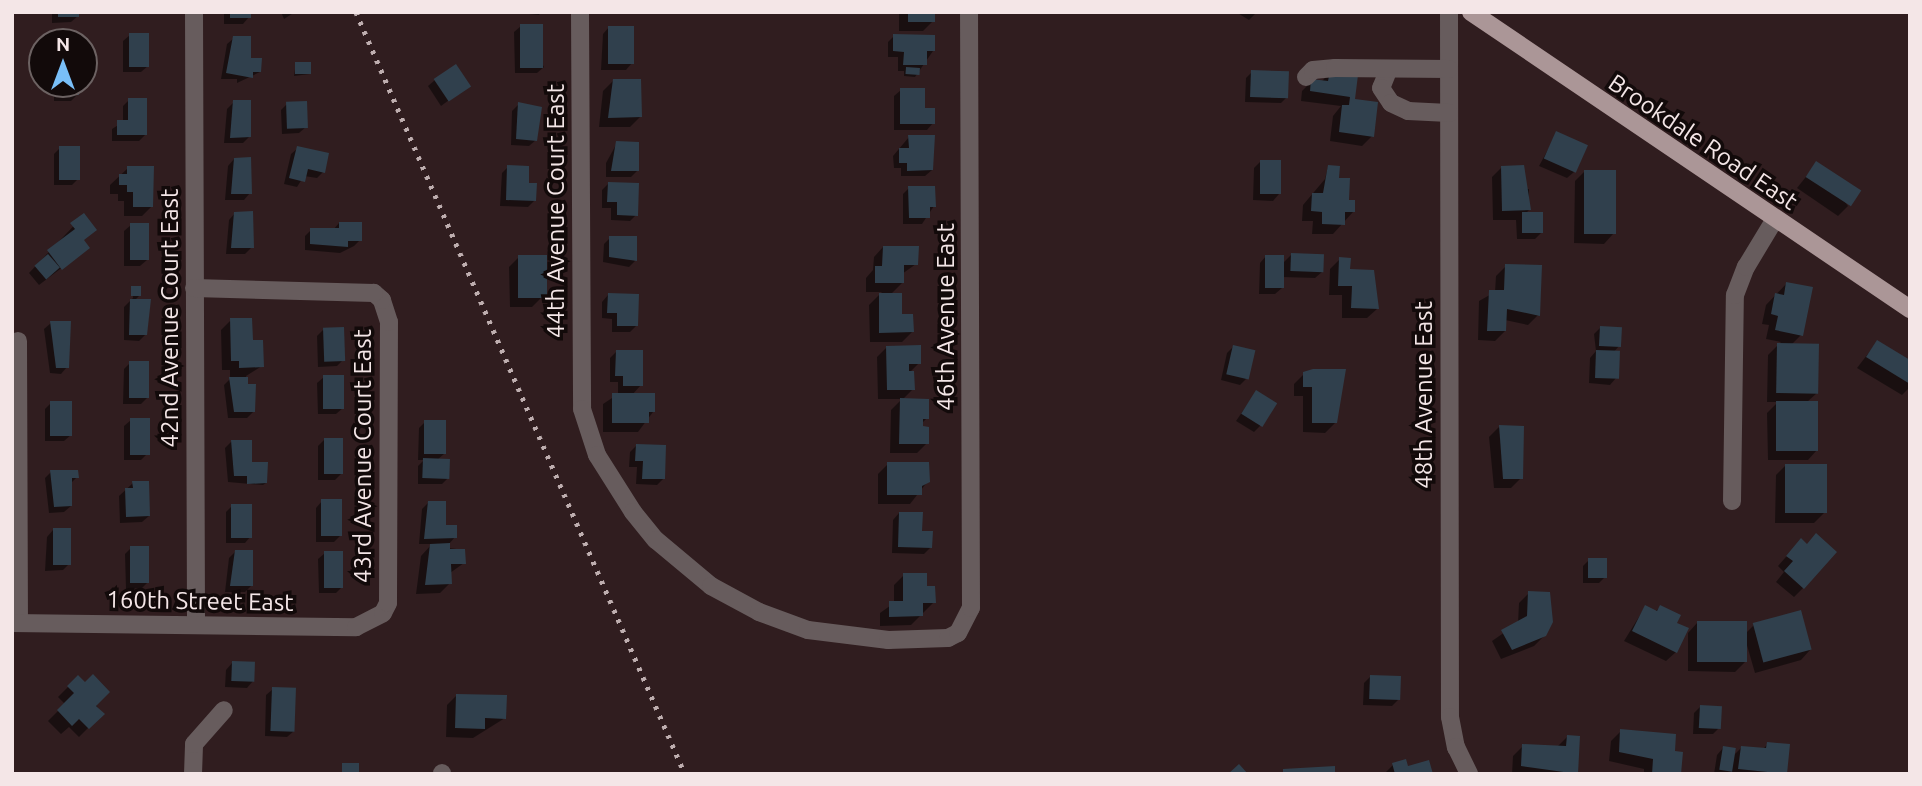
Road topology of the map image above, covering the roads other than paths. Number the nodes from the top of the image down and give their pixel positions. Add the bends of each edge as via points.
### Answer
1 (194, 12) edge
2 (580, 12) edge
3 (969, 12) edge
4 (1449, 12) edge
5 (1471, 12) edge
6 (1449, 69) junction
7 (1388, 71) junction
8 (1306, 77) dead end
9 (1449, 113) junction
10 (1775, 219) junction
11 (194, 288) junction
12 (1910, 309) edge
13 (18, 341) dead end
14 (1732, 501) dead end
15 (383, 613) joint
16 (965, 621) joint
17 (16, 623) edge
18 (196, 625) junction
19 (223, 710) dead end
20 (193, 774) edge
21 (1469, 774) edge

1 - 11 street, 42nd Avenue Court East
2 - 16 street, 44th Avenue Court East via 582,409 597,455 633,512 680,562 735,600 783,622 848,637 947,638
3 - 16 street, 46th Avenue East via 971,608
4 - 6 street, 48th Avenue East
5 - 10 main road, Brookdale Road East
6 - 7 street
6 - 9 street, 48th Avenue East
7 - 8 street via 1335,68 1313,70
7 - 9 street via 1381,88 1391,103 1408,111
9 - 21 street, 48th Avenue East via 1450,717 1456,747
10 - 12 main road, Brookdale Road East
10 - 14 street via 1735,295
11 - 15 street, 43rd Avenue Court East via 373,293 382,300 389,322 388,603
11 - 18 street, 42nd Avenue Court East
13 - 17 street
15 - 18 street, 160th Street East via 356,628
17 - 18 street, 160th Street East
19 - 20 street via 194,744

